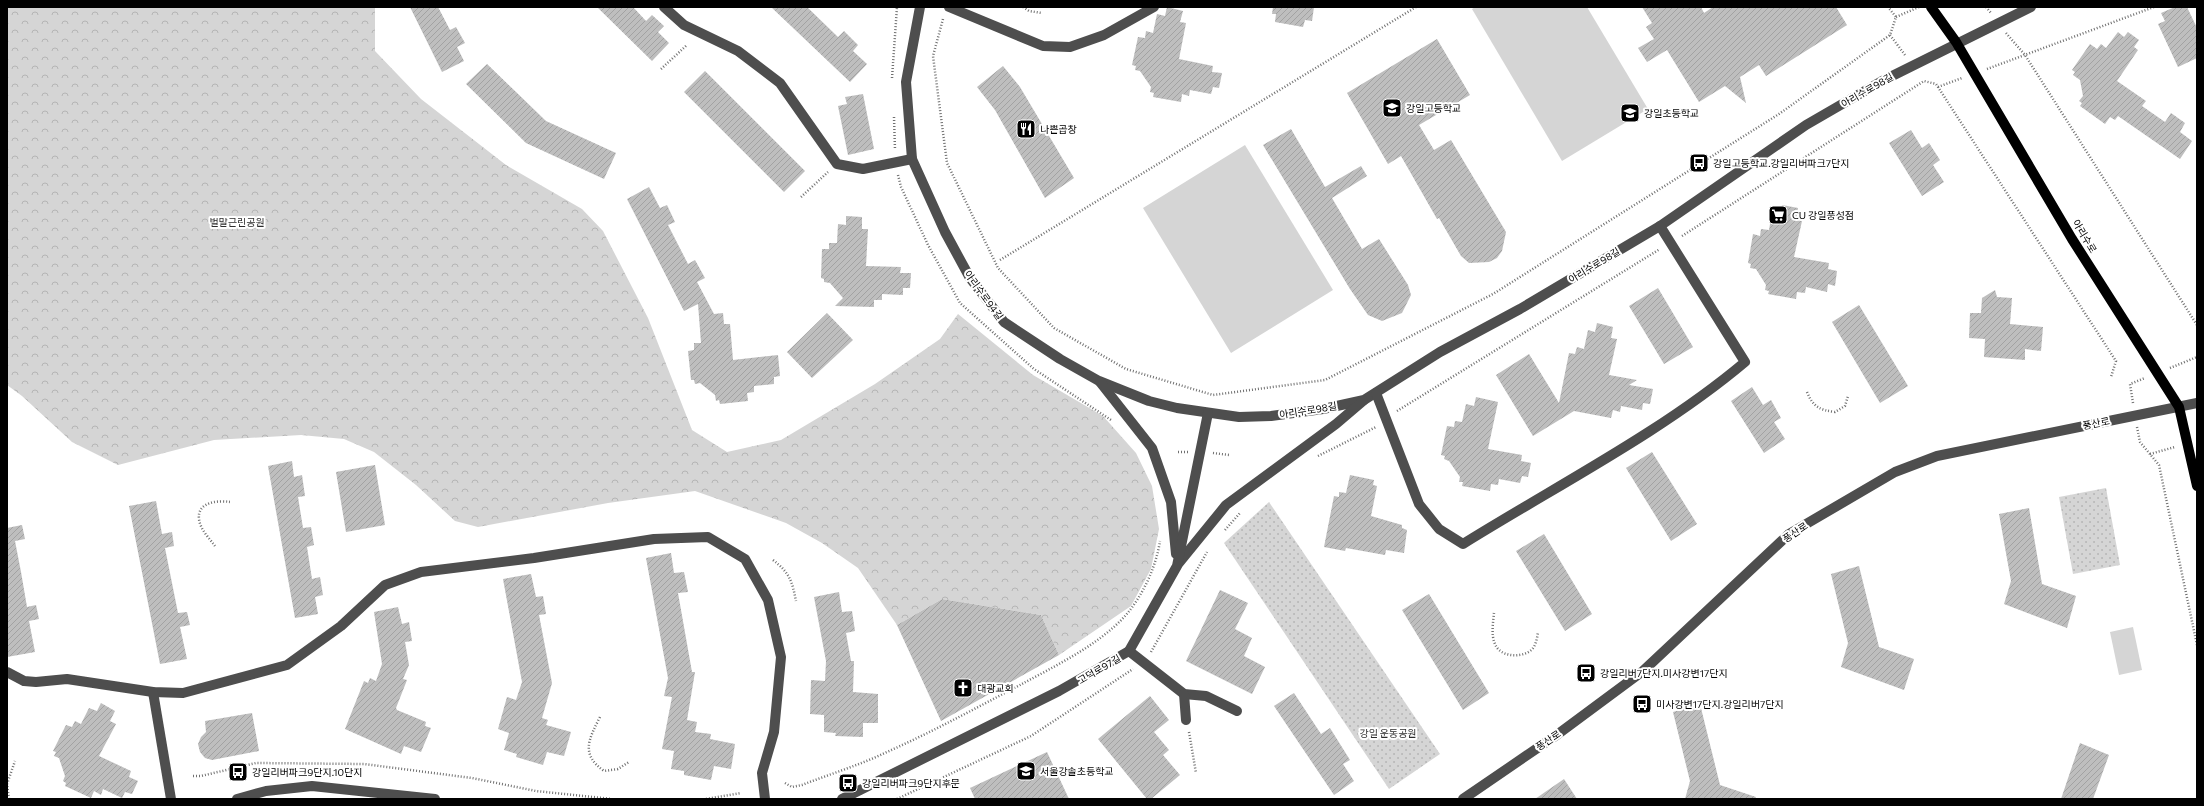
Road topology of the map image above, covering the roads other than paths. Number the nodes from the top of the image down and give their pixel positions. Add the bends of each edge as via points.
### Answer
1 (664, 7) edge
2 (920, 7) edge
3 (1154, 7) edge
4 (1931, 7) edge
5 (2031, 7) edge
6 (947, 10) edge
7 (1956, 42) junction
8 (912, 159) junction
9 (1660, 226) junction
10 (1099, 381) junction
11 (1376, 393) junction
12 (1364, 400) junction
13 (2197, 403) edge
14 (2179, 407) junction
15 (1208, 413) junction
16 (2197, 486) edge
17 (1177, 566) junction
18 (1129, 651) junction
19 (7, 672) edge
20 (153, 692) junction
21 (1184, 694) junction
22 (1237, 711) dead end
23 (1186, 720) road end
24 (171, 799) edge
25 (237, 799) edge
26 (435, 799) edge
27 (765, 799) edge
28 (842, 799) edge
29 (1463, 799) edge

1 - 8 street via 684,25 738,51 780,83 837,164 863,169
2 - 8 street, 아리수로94길 via 906,82
3 - 6 street via 1104,35 1070,47 1043,46
4 - 7 main road, 아리수로
5 - 7 street, 아리수로98길
7 - 9 street, 아리수로98길 via 1806,125
7 - 14 main road, 아리수로 via 2072,239
8 - 10 street, 아리수로94길 via 970,278 1004,322
9 - 11 street, 아리수로98길 via 1520,309 1440,352
9 - 11 street via 1745,362 1710,392 1463,544 1439,529 1419,504
10 - 15 street, 아리수로94길 via 1149,401
10 - 17 street via 1152,448 1171,502
11 - 12 street, 아리수로98길
12 - 15 street, 아리수로98길 via 1271,416 1239,417
12 - 17 street via 1336,424 1226,505
13 - 14 street, 풍산로
14 - 16 main road, 아리수로
14 - 29 street, 풍산로 via 1937,456 1895,472 1789,534 1643,671 1558,734
15 - 17 street, 고덕로97길
17 - 18 street, 고덕로97길
18 - 21 street
18 - 28 street, 고덕로97길 via 1060,691
19 - 20 street via 24,680 36,682 66,679
20 - 24 street
20 - 27 street via 183,693 287,665 341,626 385,585 421,572 654,539 708,537 745,559 768,600 780,657 774,732 762,773
21 - 22 street via 1206,696
21 - 23 street
25 - 26 street via 266,791 312,786

